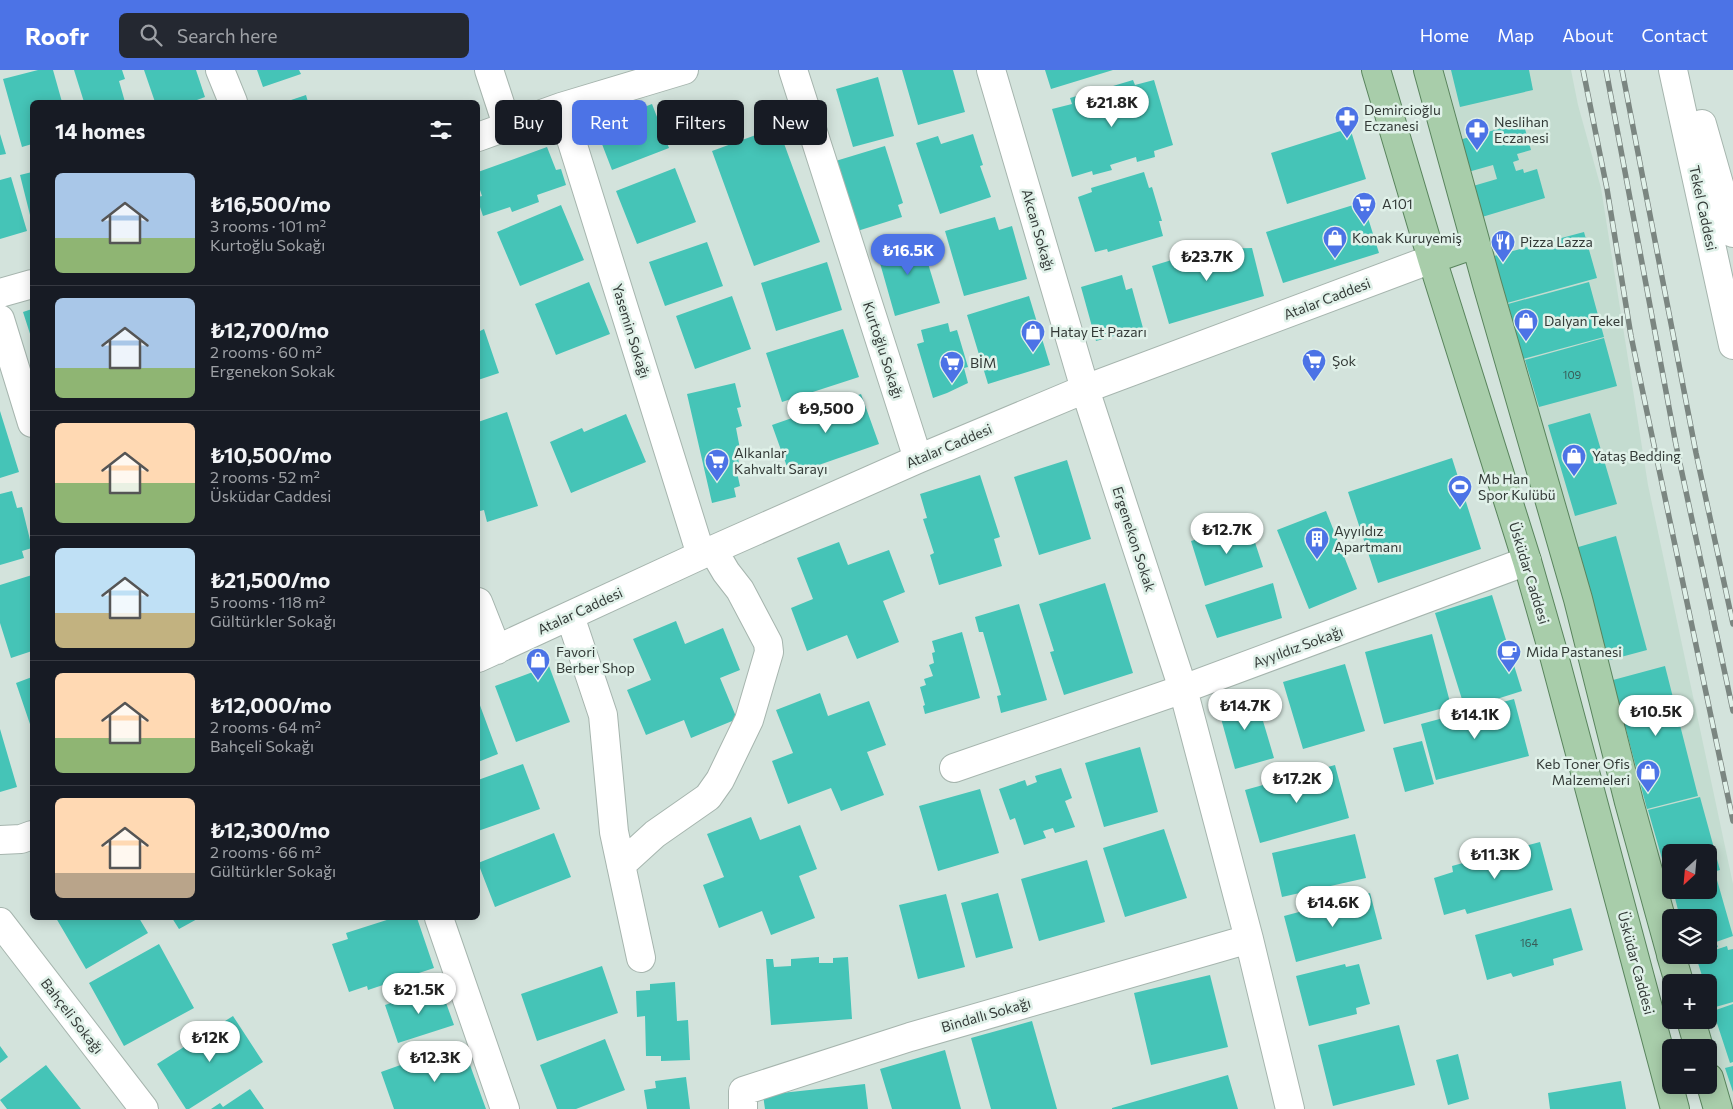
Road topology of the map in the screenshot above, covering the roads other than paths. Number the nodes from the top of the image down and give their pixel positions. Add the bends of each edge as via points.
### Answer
1 (220, 70) edge
2 (489, 70) edge
3 (684, 70) edge
4 (792, 70) edge
5 (992, 70) edge
6 (1376, 70) edge
7 (1428, 70) edge
8 (1673, 70) edge
9 (1686, 70) edge
10 (232, 100) edge
11 (499, 100) edge
12 (562, 107) edge
13 (562, 110) edge
14 (495, 130) edge
15 (480, 136) edge
16 (1733, 233) edge
17 (1476, 244) junction
18 (1432, 259) junction
19 (30, 285) edge
20 (0, 293) edge
21 (0, 320) edge
22 (1733, 345) edge
23 (1085, 389) junction
24 (30, 417) edge
25 (918, 459) junction
26 (707, 552) junction
27 (1527, 561) junction
28 (480, 612) edge
29 (570, 616) junction
30 (488, 654) edge
31 (1183, 689) junction
32 (954, 768) dead end
33 (30, 837) edge
34 (0, 840) edge
35 (621, 865) junction
36 (440, 920) edge
37 (0, 922) edge
38 (1662, 922) edge
39 (1248, 939) junction
40 (641, 958) dead end
41 (1714, 1094) edge
42 (144, 1109) edge
43 (505, 1109) edge
44 (743, 1109) edge
45 (1290, 1109) edge
46 (1674, 1109) edge
47 (1718, 1109) edge

1 - 10 street
2 - 11 street
3 - 12 street
4 - 25 street, Kurtoğlu Sokağı
5 - 23 street, Akcan Sokağı
6 - 18 main road, Üsküdar Caddesi
7 - 17 main road
8 - 22 street, Tekel Caddesi
9 - 16 street, Tekel Caddesi
13 - 26 street, Yasemin Sokağı
14 - 15 street
17 - 18 main road
17 - 38 main road via 1578,599
18 - 23 street, Atalar Caddesi
18 - 27 main road, Üsküdar Caddesi
19 - 20 street
21 - 24 street
23 - 25 street, Atalar Caddesi
23 - 31 street, Ergenekon Sokak
25 - 26 street, Atalar Caddesi
26 - 29 street, Atalar Caddesi
26 - 35 street, Yasemin Sokağı via 740,590 768,643 769,652 761,684 741,740 708,797 655,834
27 - 31 street, Ayyıldız Sokağı
27 - 46 main road, Üsküdar Caddesi
28 - 30 street
29 - 30 street, Atalar Caddesi
29 - 35 street via 603,715 614,832
31 - 32 street, Ayyıldız Sokağı
31 - 39 street, Ergenekon Sokak
33 - 34 street
35 - 40 street
36 - 43 street
37 - 42 street, Bahçeli Sokağı
39 - 44 street, Bindallı Sokağı via 910,1037 743,1091
39 - 45 street, Ergenekon Sokak
41 - 47 main road

